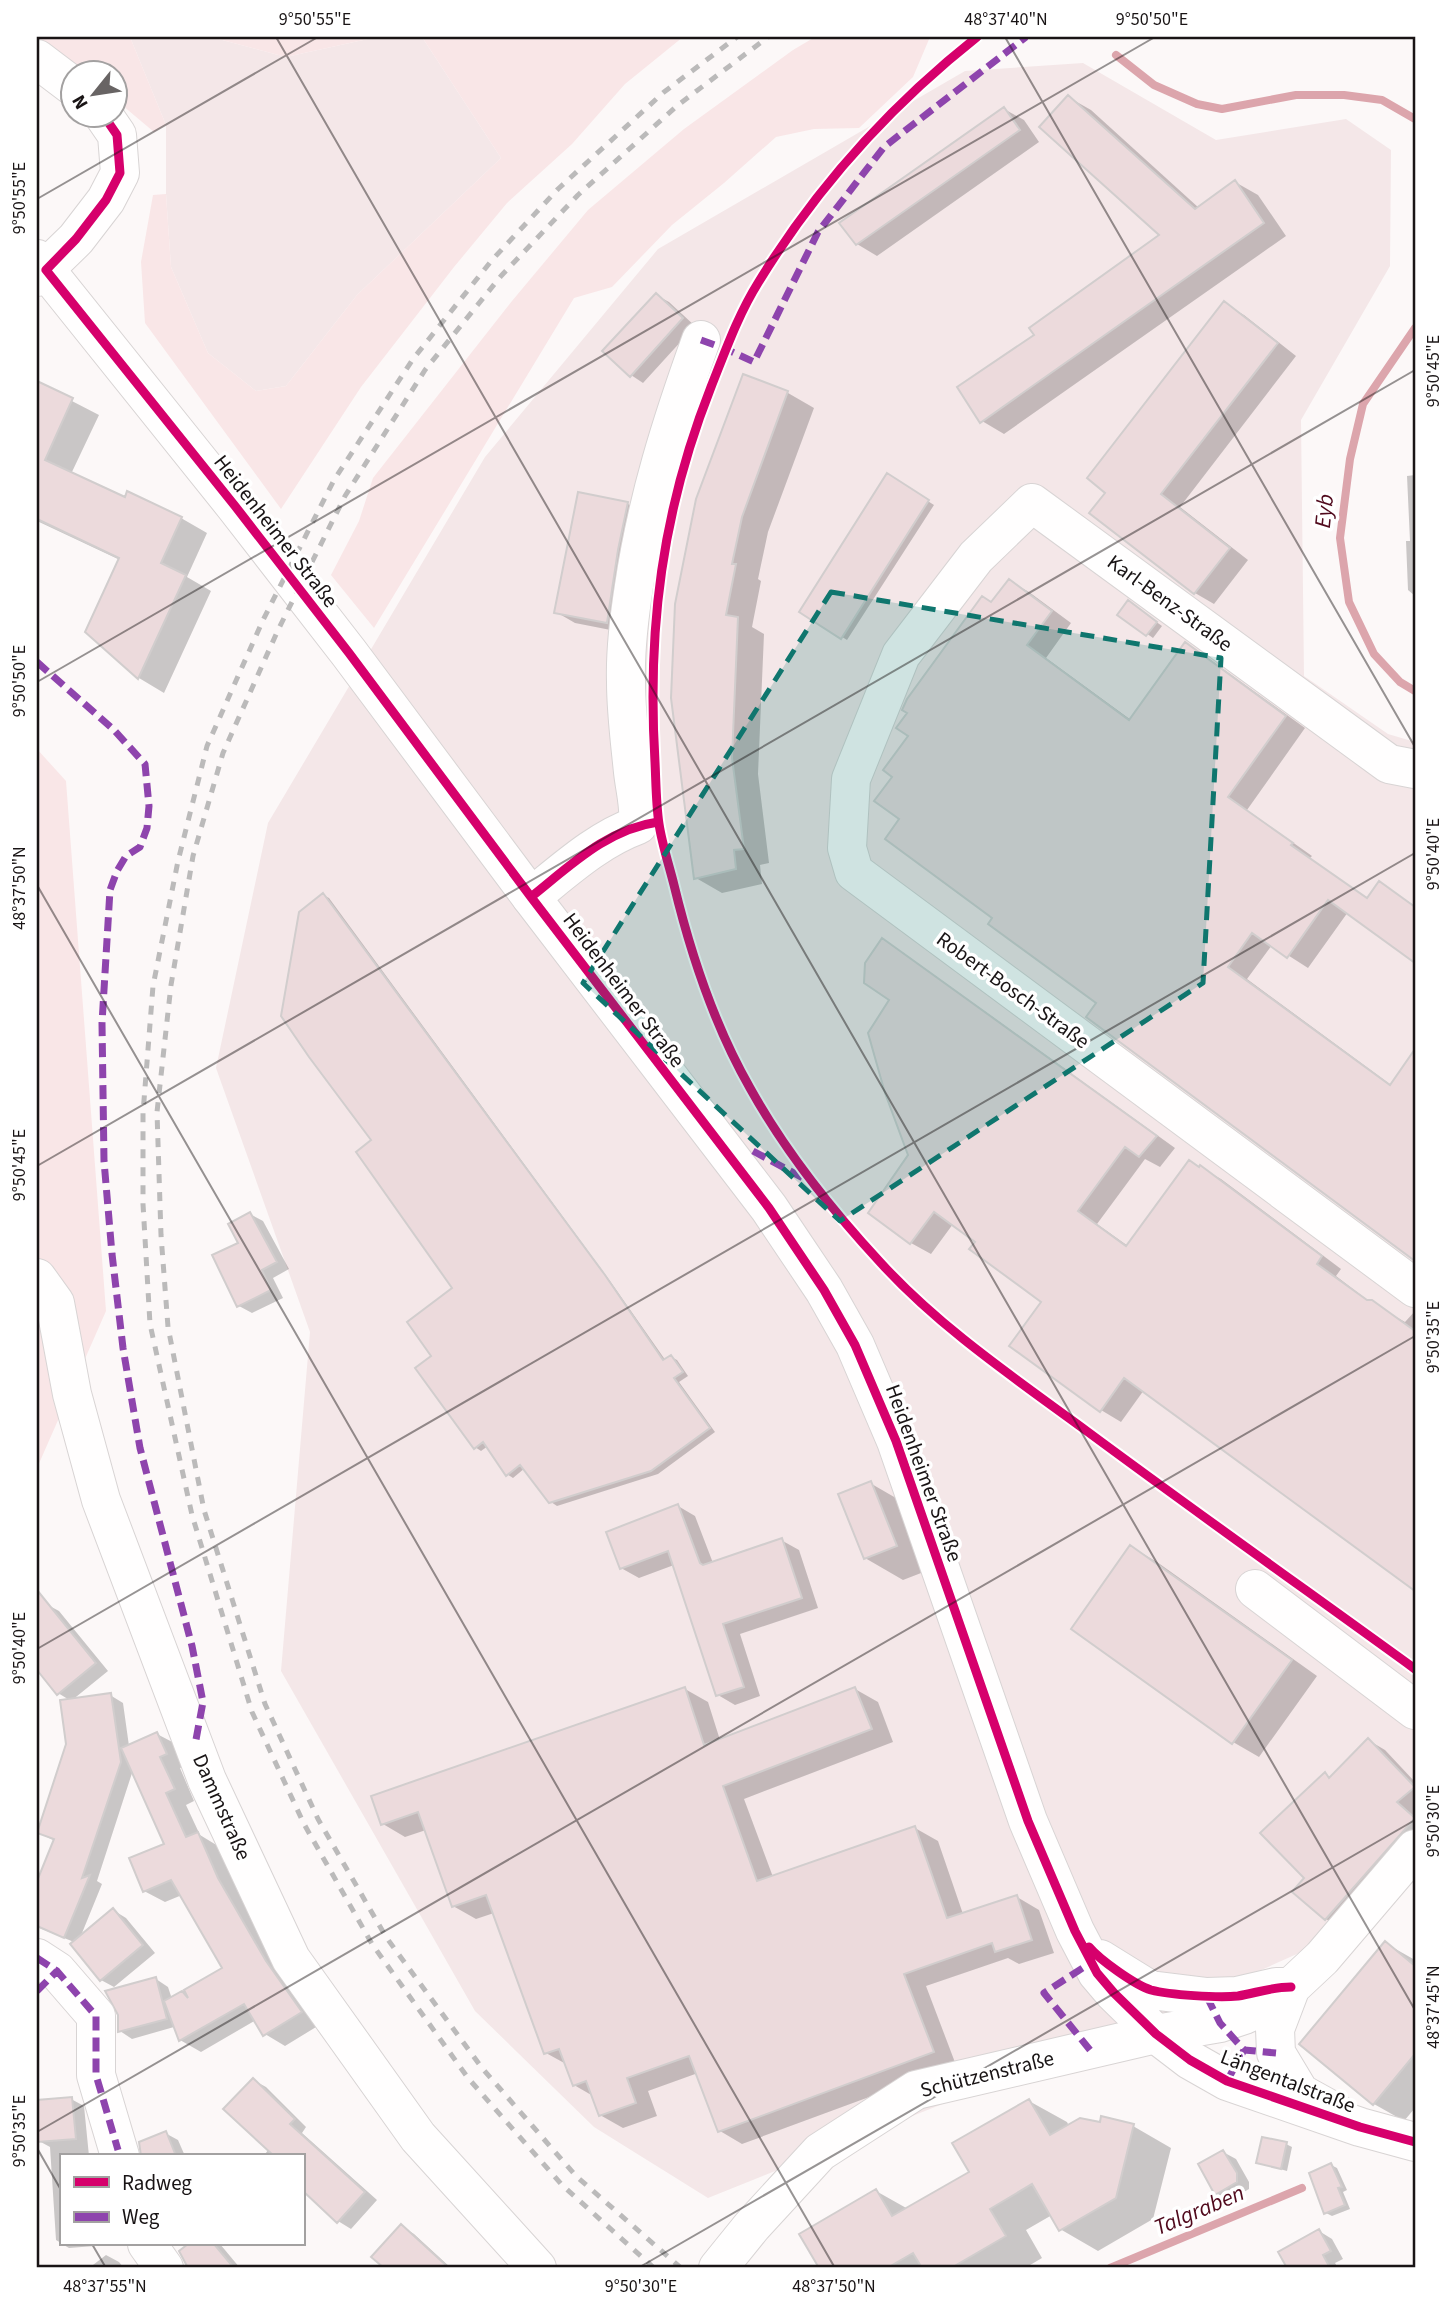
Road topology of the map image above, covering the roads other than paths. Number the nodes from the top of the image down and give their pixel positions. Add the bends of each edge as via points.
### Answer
1 (37, 59) edge
2 (60, 76) edge
3 (114, 130) edge
4 (40, 269) edge
5 (701, 340) dead end
6 (945, 596) joint
7 (1415, 769) edge
8 (531, 897) junction
9 (37, 1278) edge
10 (1415, 1288) edge
11 (1255, 1589) dead end
12 (1415, 1710) edge
13 (1415, 1849) edge
14 (1087, 1945) junction
15 (43, 1973) edge
16 (1291, 1987) junction
17 (1156, 2034) junction
18 (1360, 2127) junction
19 (1415, 2142) edge
20 (119, 2154) edge
21 (148, 2246) edge
22 (164, 2268) edge
23 (537, 2268) edge
24 (718, 2268) edge

1 - 2 street
3 - 4 street via 120,173 106,200 76,239
4 - 8 street, Heidenheimer Straße via 309,601
5 - 8 street via 653,487 628,628 626,681 638,825 586,853
6 - 7 street, Karl-Benz-Straße via 976,557 1032,503 1389,764
6 - 10 street, Robert-Bosch-Straße via 901,655 851,779 847,848 854,873
8 - 14 street, Heidenheimer Straße via 769,1209 855,1345 896,1441 1028,1821
9 - 23 street, Dammstraße via 55,1303 72,1394 102,1500 208,1780 291,1959 418,2137
11 - 12 street
13 - 16 street via 1322,1958
14 - 16 street via 1150,1990 1217,1997
14 - 17 street, Heidenheimer Straße via 1097,1973
15 - 20 street via 96,2016 96,2074
16 - 17 street via 1244,2015
16 - 18 street via 1275,2029 1276,2053 1300,2093
17 - 18 street, Längentalstraße via 1227,2081
17 - 24 street, Schützenstraße via 916,2090 820,2152
18 - 19 street, Längentalstraße
21 - 22 street

